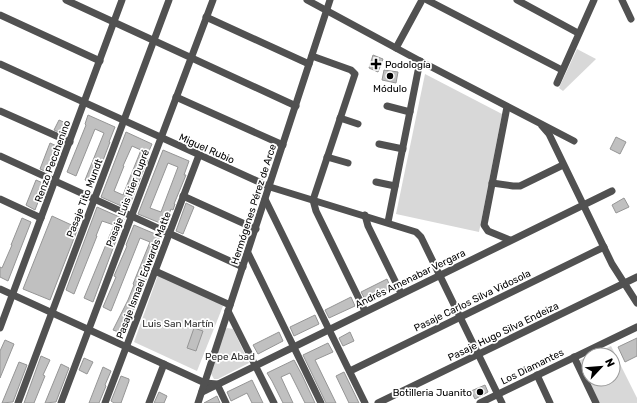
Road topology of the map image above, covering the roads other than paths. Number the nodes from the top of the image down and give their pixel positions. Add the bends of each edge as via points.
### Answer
1 (66, 0) edge
2 (122, 0) edge
3 (169, 0) edge
4 (213, 0) edge
5 (307, 0) edge
6 (330, 0) edge
7 (422, 0) edge
8 (427, 0) edge
9 (518, 0) edge
10 (594, 0) edge
11 (622, 0) edge
12 (75, 2) edge
13 (326, 10) junction
14 (0, 15) edge
15 (206, 17) junction
16 (631, 19) dead end
17 (114, 22) junction
18 (578, 32) junction
19 (154, 40) junction
20 (396, 48) junction
21 (312, 56) junction
22 (191, 58) junction
23 (100, 61) junction
24 (420, 61) junction
25 (0, 64) edge
26 (309, 64) junction
27 (562, 70) junction
28 (557, 83) dead end
29 (176, 97) junction
30 (84, 103) junction
31 (296, 106) junction
32 (387, 106) dead end
33 (507, 107) junction
34 (0, 111) edge
35 (410, 112) junction
36 (340, 118) junction
37 (124, 121) junction
38 (358, 124) dead end
39 (541, 124) junction
40 (161, 137) junction
41 (70, 142) junction
42 (574, 142) dead end
43 (379, 144) dead end
44 (283, 145) junction
45 (403, 148) junction
46 (199, 155) junction
47 (0, 156) edge
48 (328, 157) junction
49 (348, 163) dead end
50 (564, 165) junction
51 (55, 181) junction
52 (376, 182) dead end
53 (492, 183) junction
54 (270, 186) junction
55 (395, 186) junction
56 (612, 191) dead end
57 (183, 196) junction
58 (94, 199) junction
59 (265, 199) junction
60 (313, 200) junction
61 (1, 202) edge
62 (582, 205) junction
63 (131, 216) junction
64 (364, 216) junction
65 (41, 218) junction
66 (388, 222) junction
67 (256, 228) junction
68 (169, 233) junction
69 (510, 240) junction
70 (604, 247) junction
71 (248, 253) junction
72 (243, 267) junction
73 (155, 271) junction
74 (439, 274) junction
75 (637, 276) edge
76 (624, 283) junction
77 (0, 289) edge
78 (401, 293) junction
79 (13, 295) junction
80 (637, 303) edge
81 (229, 308) junction
82 (365, 311) junction
83 (52, 313) junction
84 (460, 317) junction
85 (637, 326) edge
86 (0, 328) edge
87 (329, 329) junction
88 (88, 330) junction
89 (293, 346) junction
90 (127, 347) junction
91 (478, 354) junction
92 (574, 357) junction
93 (164, 364) junction
94 (255, 365) junction
95 (350, 371) junction
96 (537, 375) junction
97 (205, 383) junction
98 (217, 384) junction
99 (202, 392) junction
100 (498, 394) junction
101 (18, 403) edge
102 (61, 403) edge
103 (105, 403) edge
104 (149, 403) edge
105 (198, 403) edge
106 (226, 403) edge
107 (274, 403) edge
108 (321, 403) edge
109 (365, 403) edge
110 (378, 403) edge
111 (480, 403) edge
112 (502, 403) edge
113 (550, 403) edge
114 (596, 403) edge

1 - 12 street
2 - 17 street, Renzo Pecchenino
3 - 19 street, Pasaje Tito Mundt
4 - 15 street, Pasaje Luis Itier Dupré
5 - 13 street
6 - 13 street, Hermógenes Pérez de Arce
7 - 20 street
8 - 27 street
9 - 18 street
10 - 18 street
11 - 16 street
12 - 17 street
13 - 20 street
13 - 21 street, Hermógenes Pérez de Arce
14 - 23 street
15 - 22 street, Pasaje Luis Itier Dupré
15 - 26 street
17 - 19 street
17 - 23 street, Renzo Pecchenino
18 - 27 street
19 - 22 street
19 - 37 street, Pasaje Tito Mundt
20 - 24 street
21 - 26 street, Hermógenes Pérez de Arce
21 - 36 street via 354,72
22 - 29 street, Pasaje Luis Itier Dupré
22 - 31 street
23 - 30 street, Renzo Pecchenino
24 - 33 street
24 - 35 street
25 - 30 street, Miguel Rubio
26 - 31 street, Hermógenes Pérez de Arce
27 - 28 street
29 - 40 street, Pasaje Luis Itier Dupré
29 - 44 street
30 - 37 street, Miguel Rubio
30 - 41 street, Renzo Pecchenino
31 - 44 street, Hermógenes Pérez de Arce
32 - 35 street
33 - 39 street
33 - 53 street
34 - 41 street
35 - 45 street
36 - 38 street
36 - 48 street
37 - 40 street, Miguel Rubio
37 - 58 street, Pasaje Tito Mundt
39 - 42 street
39 - 50 street
40 - 46 street, Miguel Rubio
40 - 63 street, Pasaje Luis Itier Dupré
41 - 51 street, Renzo Pecchenino
43 - 45 street
44 - 54 street, Hermógenes Pérez de Arce
45 - 55 street
46 - 54 street, Miguel Rubio
46 - 57 street, Pasaje Ismael Edwards Matte
47 - 51 street
48 - 49 street
48 - 60 street
50 - 53 street via 520,186
50 - 62 street
51 - 58 street
51 - 65 street, Renzo Pecchenino
52 - 55 street
53 - 69 street via 485,227 488,231
54 - 59 street, Hermógenes Pérez de Arce
54 - 60 street, Miguel Rubio
55 - 66 street
56 - 62 street, Andrés Amenabar Vergara
57 - 67 street
57 - 68 street, Pasaje Ismael Edwards Matte
58 - 63 street
58 - 83 street, Pasaje Tito Mundt
59 - 67 street, Hermógenes Pérez de Arce
59 - 87 street
60 - 64 street, Miguel Rubio
60 - 82 street
61 - 65 street
62 - 69 street, Andrés Amenabar Vergara
62 - 70 street
63 - 68 street
63 - 88 street, Pasaje Luis Itier Dupré
64 - 66 street, Miguel Rubio
64 - 78 street
65 - 79 street, Renzo Pecchenino
66 - 74 street, Miguel Rubio via 414,230 421,237
67 - 71 street, Hermógenes Pérez de Arce
68 - 72 street
68 - 73 street, Pasaje Ismael Edwards Matte
69 - 74 street, Andrés Amenabar Vergara
70 - 76 street
70 - 84 street, Pasaje Carlos Silva Vidosola
71 - 72 street, Hermógenes Pérez de Arce
71 - 89 street
72 - 81 street, Hermógenes Pérez de Arce
73 - 81 street
73 - 90 street, Pasaje Ismael Edwards Matte
74 - 78 street, Andrés Amenabar Vergara
74 - 84 street
75 - 76 street, Pasaje Hugo Silva Endeiza
76 - 80 street
76 - 91 street, Pasaje Hugo Silva Endeiza
77 - 79 street
78 - 82 street, Andrés Amenabar Vergara
79 - 83 street
79 - 86 street, Renzo Pecchenino
81 - 94 street
81 - 97 street, Hermógenes Pérez de Arce
82 - 87 street, Andrés Amenabar Vergara
83 - 88 street
83 - 101 street, Pasaje Tito Mundt
84 - 91 street
84 - 95 street, Pasaje Carlos Silva Vidosola
85 - 92 street, Los Diamantes
87 - 89 street, Andrés Amenabar Vergara
87 - 95 street
88 - 90 street
88 - 102 street, Pasaje Luis Itier Dupré
89 - 94 street, Andrés Amenabar Vergara
89 - 108 street
90 - 93 street
90 - 103 street, Pasaje Ismael Edwards Matte
91 - 100 street
91 - 110 street, Pasaje Hugo Silva Endeiza
92 - 96 street, Los Diamantes
92 - 114 street
93 - 97 street
93 - 104 street
94 - 98 street, Andrés Amenabar Vergara
94 - 107 street
95 - 109 street
96 - 100 street, Los Diamantes
96 - 113 street
97 - 98 street
97 - 99 street, Hermógenes Pérez de Arce
98 - 99 street, Andrés Amenabar Vergara
98 - 106 street
99 - 105 street, Hermógenes Pérez de Arce
100 - 111 street, Los Diamantes
100 - 112 street

